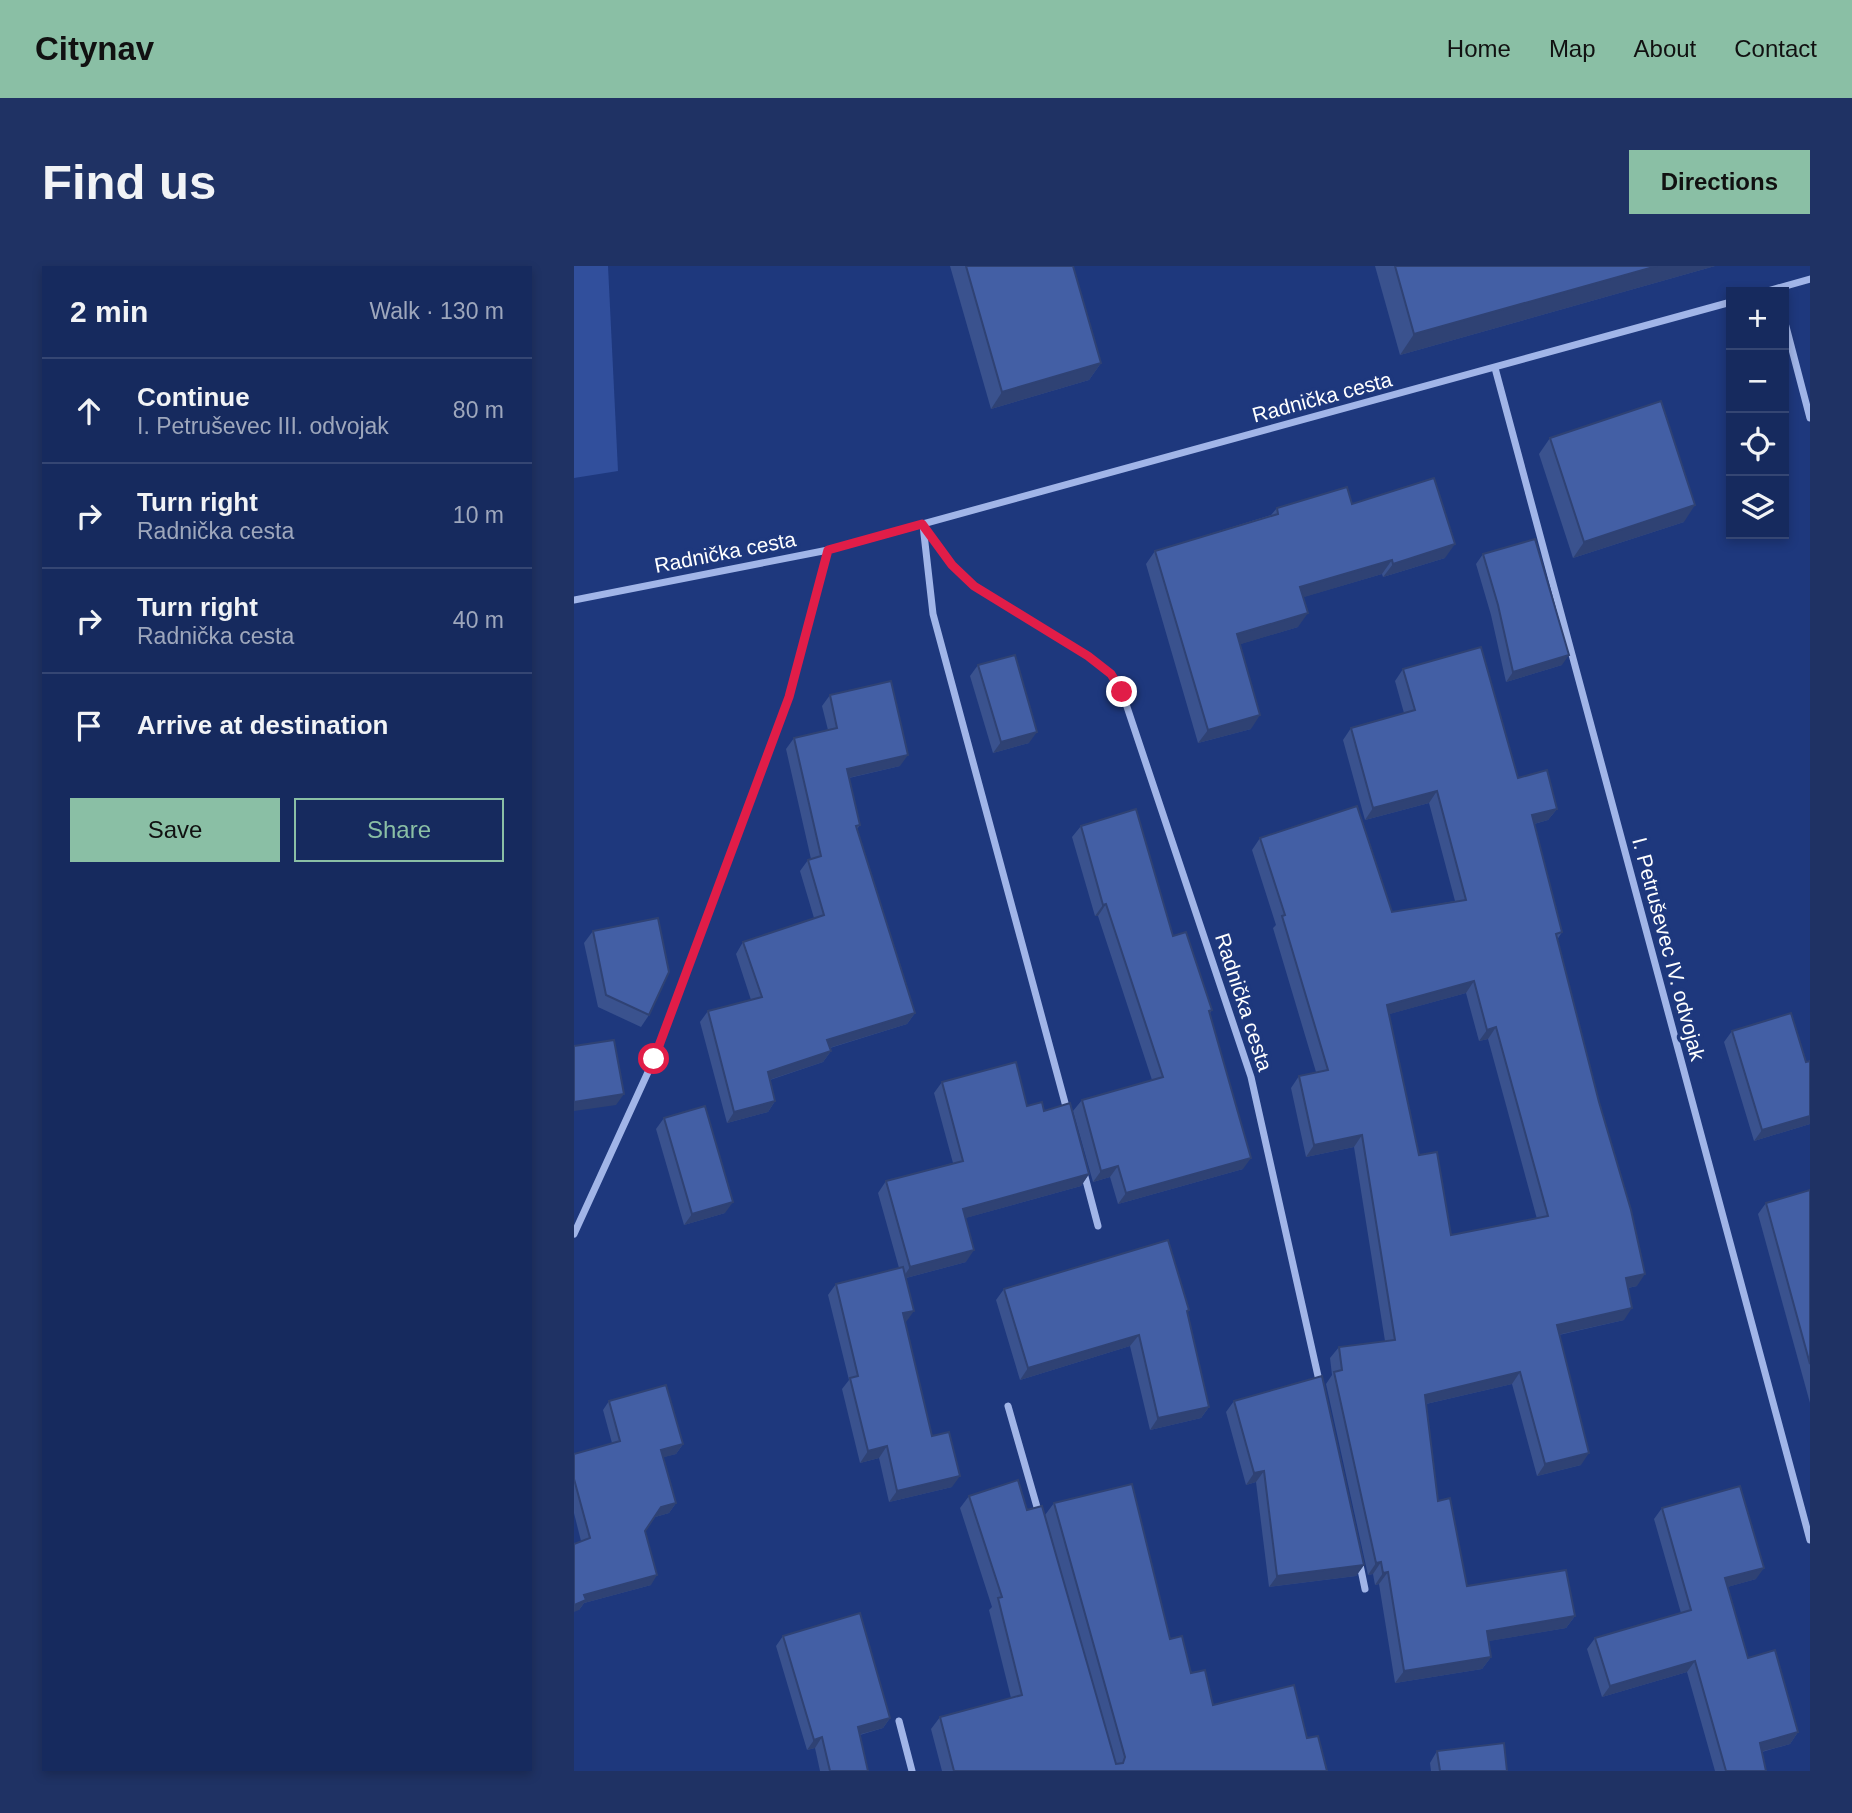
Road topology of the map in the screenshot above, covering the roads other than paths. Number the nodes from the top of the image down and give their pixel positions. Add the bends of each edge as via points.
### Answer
1 (1810, 279) edge
2 (1787, 287) edge
3 (1726, 303) edge
4 (1789, 338) edge
5 (1495, 368) junction
6 (1810, 418) edge
7 (922, 524) junction
8 (828, 550) junction
9 (574, 600) edge
10 (1069, 1119) edge
11 (1080, 1159) edge
12 (1098, 1226) dead end
13 (574, 1234) edge
14 (1323, 1400) edge
15 (1008, 1406) dead end
16 (1041, 1523) edge
17 (1810, 1539) edge
18 (1356, 1548) edge
19 (1365, 1589) edge
20 (899, 1721) dead end
21 (912, 1771) edge

1 - 2 street
3 - 5 street, Radnička cesta
4 - 6 street
5 - 7 street, Radnička cesta
5 - 17 street, I. Petruševec IV. odvojak
7 - 8 street, Radnička cesta
7 - 10 street via 933,614
7 - 14 street, Radnička cesta via 974,586 1088,656 1111,674 1122,692 1251,1077
8 - 9 street, Radnička cesta
8 - 13 street via 784,710 654,1059
11 - 12 street
15 - 16 street
18 - 19 street
20 - 21 street

